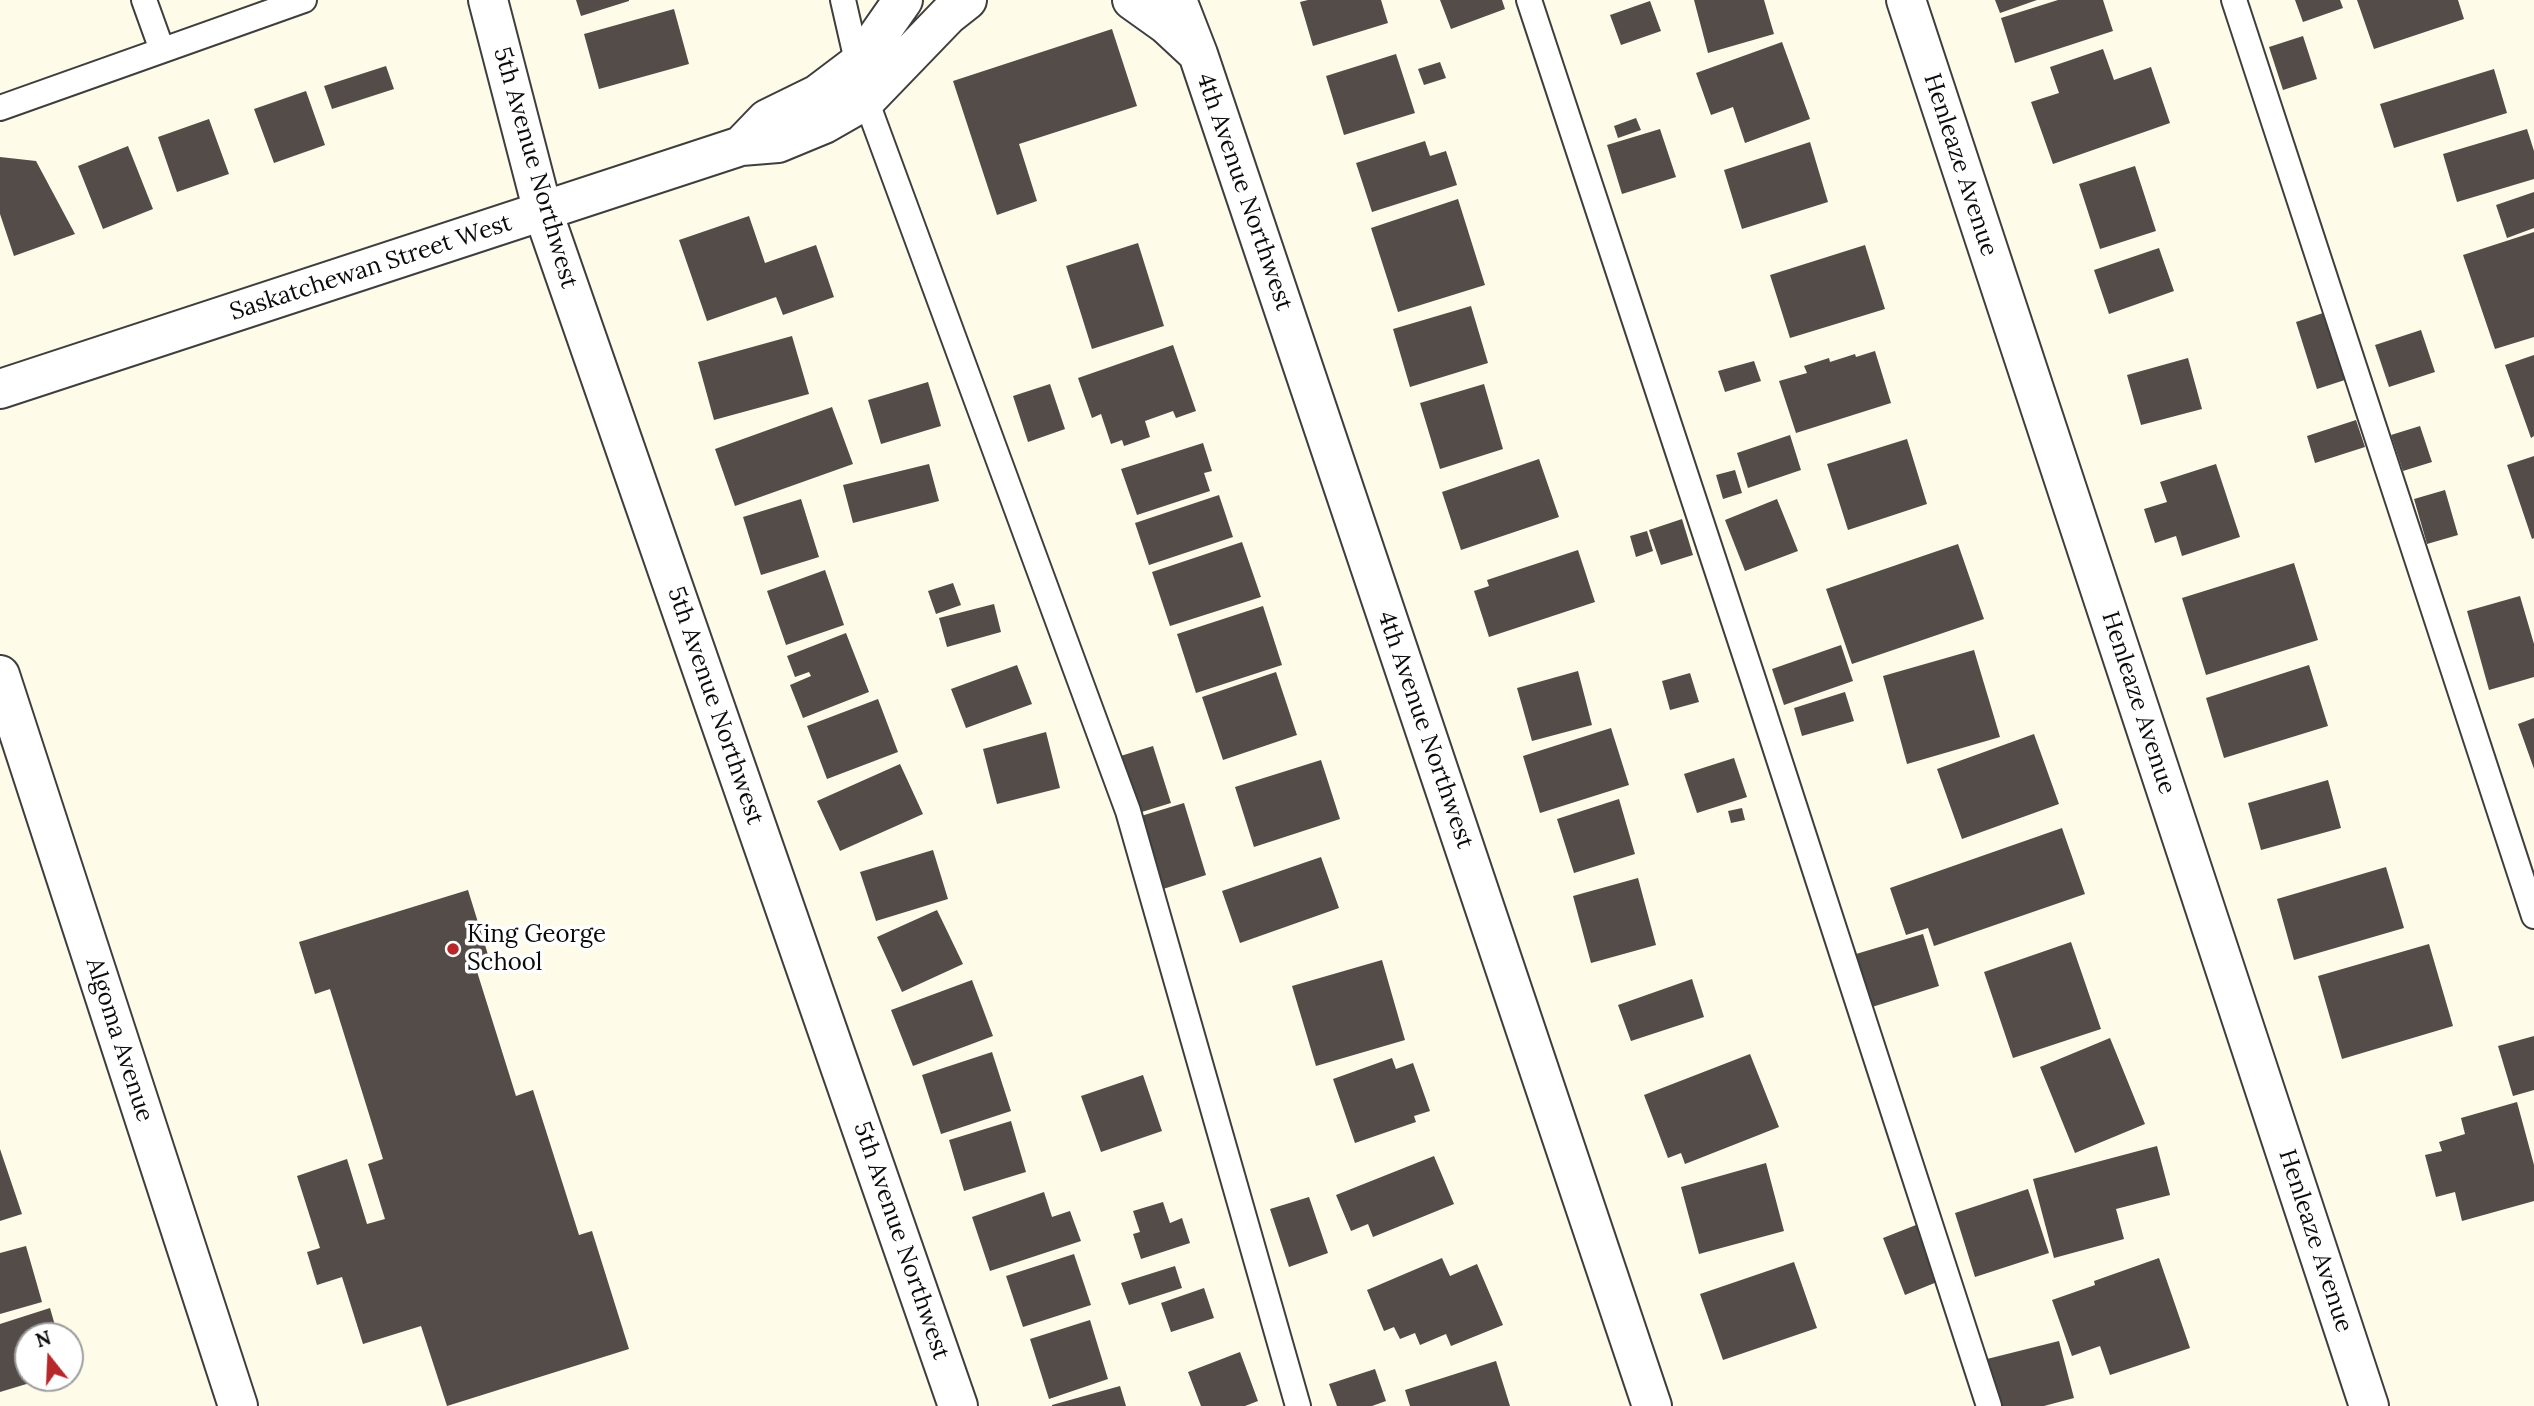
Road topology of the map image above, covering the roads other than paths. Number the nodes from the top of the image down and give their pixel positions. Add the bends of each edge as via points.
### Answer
1 (144, 0) edge
2 (304, 0) edge
3 (488, 0) edge
4 (843, 0) edge
5 (903, 0) edge
6 (967, 0) edge
7 (1132, 0) edge
8 (1177, 0) edge
9 (1529, 0) edge
10 (1906, 0) edge
11 (2234, 0) edge
12 (162, 50) junction
13 (1198, 54) junction
14 (859, 63) junction
15 (866, 100) junction
16 (0, 108) edge
17 (741, 146) junction
18 (543, 212) junction
19 (0, 389) edge
20 (0, 675) edge
21 (2534, 916) edge
22 (238, 1406) edge
23 (958, 1406) edge
24 (1298, 1406) edge
25 (1652, 1406) edge
26 (1989, 1406) edge
27 (2370, 1406) edge

1 - 12 lane
2 - 12 lane
3 - 18 street, 5th Avenue Northwest
4 - 14 lane
5 - 14 street, Saskatchewan Street West
6 - 15 street, Saskatchewan Street West
7 - 13 street, 4th Avenue Northwest
8 - 13 street, 4th Avenue Northwest
9 - 26 lane
10 - 27 street, Henleaze Avenue
11 - 21 lane
12 - 16 lane
13 - 25 street, 4th Avenue Northwest
14 - 15 lane
14 - 17 street, Saskatchewan Street West via 818,94 767,118
15 - 17 street, Saskatchewan Street West via 778,144
15 - 24 lane via 1128,811
17 - 18 street, Saskatchewan Street West
18 - 19 street, Saskatchewan Street West
18 - 23 street, 5th Avenue Northwest
20 - 22 street, Algoma Avenue

